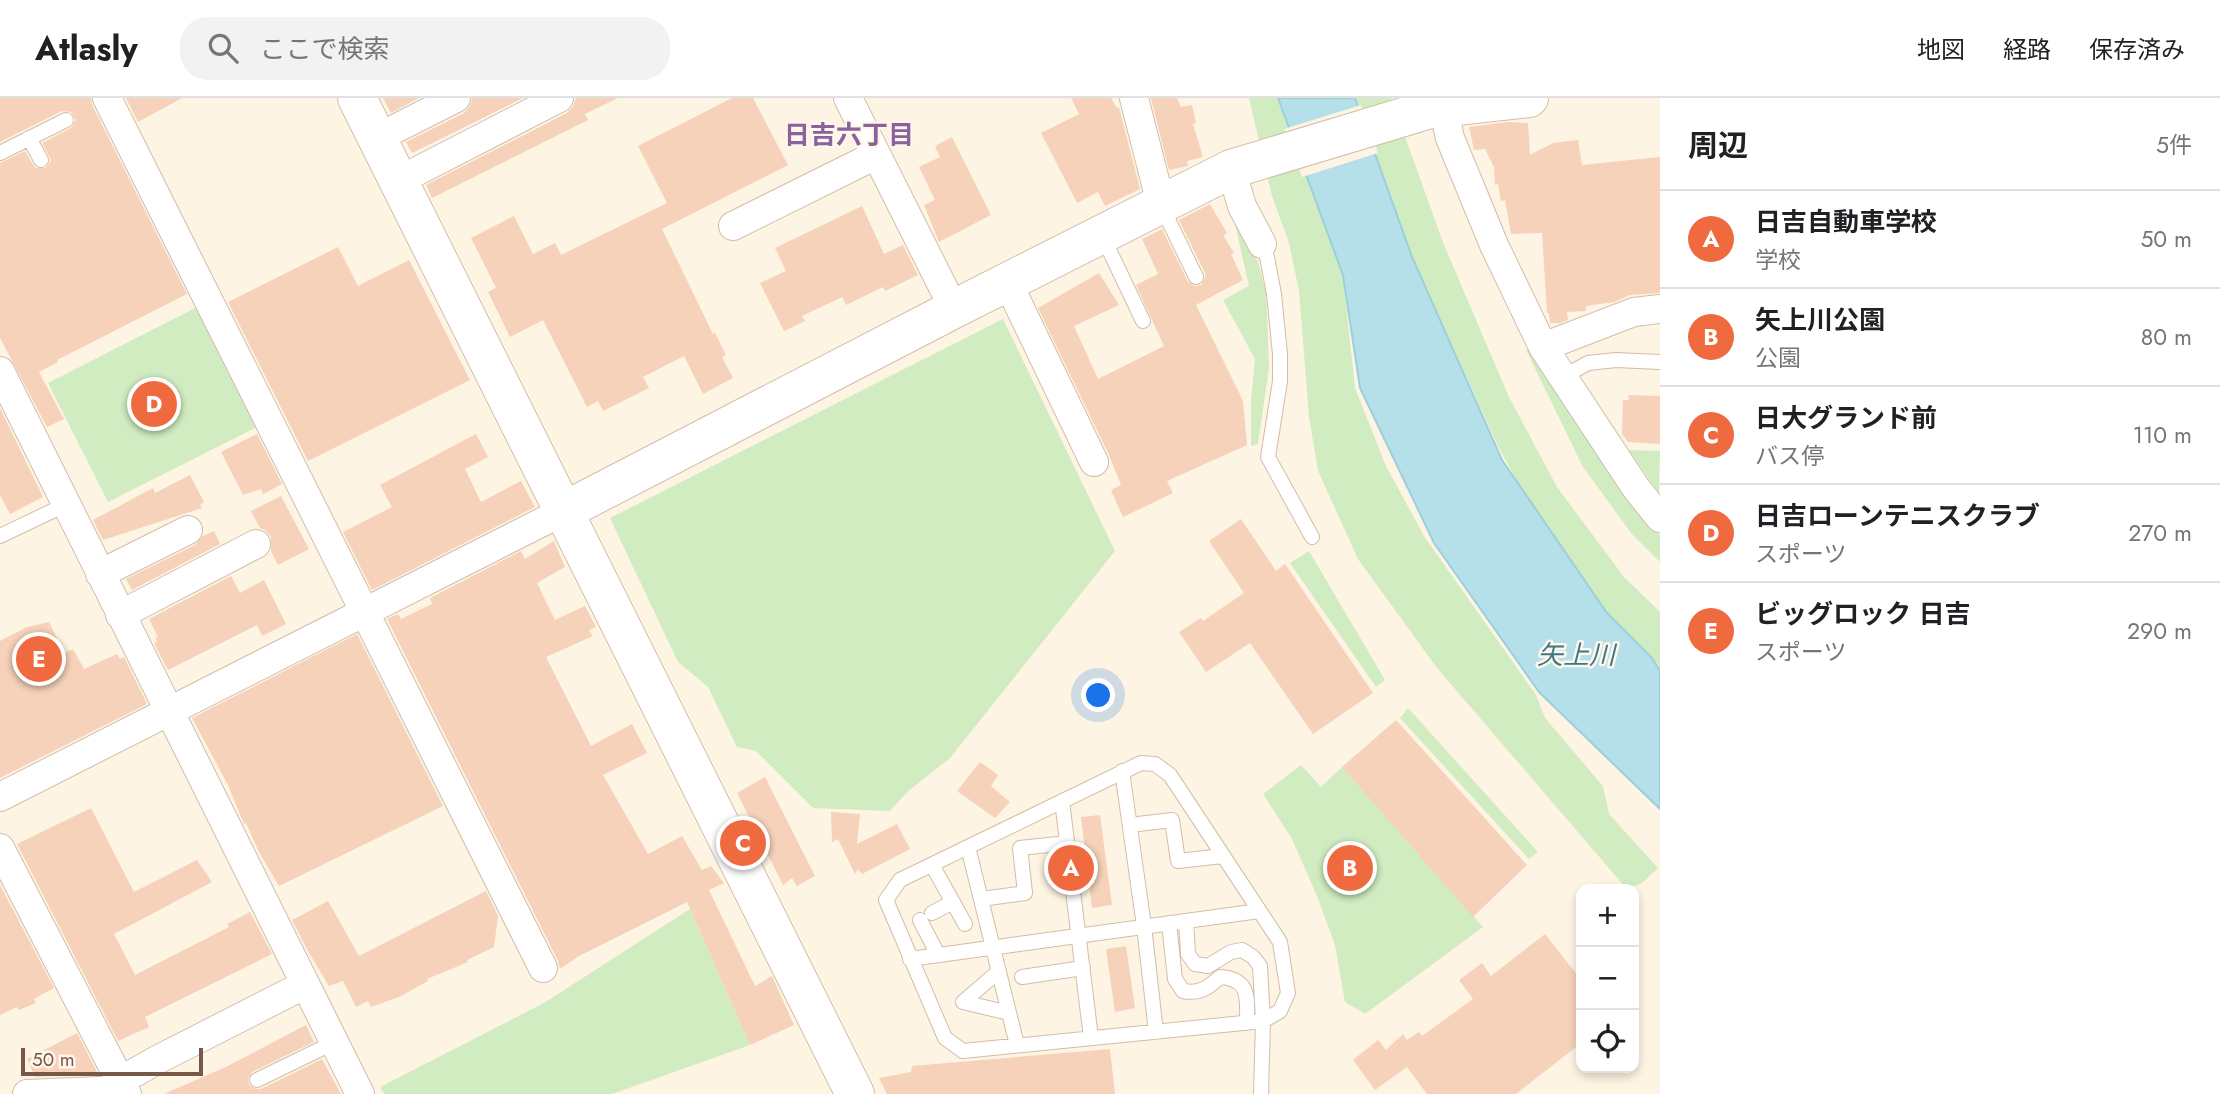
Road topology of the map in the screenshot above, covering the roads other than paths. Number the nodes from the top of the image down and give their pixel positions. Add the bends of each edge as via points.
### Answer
1 (107, 98) edge
2 (357, 98) edge
3 (456, 98) edge
4 (559, 98) edge
5 (848, 98) edge
6 (1134, 98) edge
7 (1530, 98) edge
8 (1445, 105) edge
9 (65, 120) dead end
10 (29, 138) junction
11 (377, 138) junction
12 (0, 153) edge
13 (876, 155) junction
14 (41, 160) dead end
15 (1236, 167) junction
16 (398, 181) junction
17 (1161, 204) junction
18 (733, 226) dead end
19 (1101, 234) junction
20 (1262, 244) joint
21 (1196, 277) dead end
22 (1008, 283) junction
23 (954, 309) junction
24 (1660, 309) edge
25 (1143, 321) dead end
26 (1543, 347) junction
27 (1660, 362) edge
28 (0, 371) edge
29 (1563, 377) junction
30 (1094, 462) dead end
31 (67, 504) junction
32 (562, 512) junction
33 (1660, 518) edge
34 (188, 530) dead end
35 (0, 536) edge
36 (1312, 537) dead end
37 (248, 556) dead end
38 (100, 574) junction
39 (365, 614) junction
40 (120, 615) junction
41 (168, 712) junction
42 (1122, 771) junction
43 (0, 797) edge
44 (1062, 801) junction
45 (1130, 825) junction
46 (1067, 844) junction
47 (968, 847) junction
48 (0, 848) edge
49 (1223, 856) junction
50 (932, 865) junction
51 (981, 898) junction
52 (953, 902) junction
53 (1259, 911) junction
54 (1186, 921) junction
55 (1170, 923) junction
56 (965, 924) dead end
57 (1144, 926) junction
58 (1079, 935) junction
59 (993, 948) junction
60 (939, 955) junction
61 (910, 959) junction
62 (543, 968) dead end
63 (1083, 968) junction
64 (999, 971) junction
65 (1022, 978) dead end
66 (304, 985) junction
67 (1009, 1013) junction
68 (1263, 1021) junction
69 (1247, 1023) junction
70 (1156, 1032) junction
71 (1091, 1038) junction
72 (333, 1043) junction
73 (1017, 1045) junction
74 (257, 1080) dead end
75 (124, 1088) edge
76 (27, 1094) edge
77 (360, 1094) edge
78 (855, 1094) edge
79 (1261, 1094) edge

1 - 39 street
2 - 11 street
3 - 11 street
4 - 16 street
5 - 13 street
6 - 17 street
7 - 8 street
8 - 15 street
8 - 26 street via 1451,138 1494,245
9 - 10 lane
10 - 12 lane
10 - 14 lane
11 - 16 street
13 - 18 street
13 - 23 street
15 - 17 street
15 - 20 street via 1242,206
16 - 32 street
17 - 19 street
17 - 21 lane
19 - 22 street
19 - 25 lane
20 - 36 lane via 1274,294 1280,354 1268,457
22 - 23 street
22 - 30 street
23 - 32 street
24 - 26 street via 1634,312
26 - 29 street
27 - 29 lane via 1588,363
28 - 31 street
29 - 33 street
31 - 35 lane
31 - 38 street
32 - 39 street
32 - 78 street
34 - 38 street
37 - 40 street
38 - 40 street
39 - 41 street
39 - 62 street
40 - 41 street
41 - 43 street
41 - 66 street
42 - 44 lane
42 - 45 lane
42 - 49 lane via 1141,763 1155,764 1170,775
44 - 46 lane
44 - 47 lane
45 - 49 lane via 1172,820 1178,861
45 - 57 lane
46 - 51 lane via 1020,848 1024,892
46 - 58 lane
47 - 50 lane
47 - 51 lane
48 - 75 street
49 - 53 lane
50 - 52 lane
50 - 61 lane via 900,880 887,900
51 - 59 lane
52 - 56 lane
52 - 60 lane via 926,917
53 - 54 lane
53 - 68 lane via 1280,942 1288,993 1280,1011
54 - 55 lane
54 - 68 lane via 1188,954 1195,964 1208,966 1242,950 1260,966
55 - 57 lane
55 - 69 lane via 1175,979 1183,991 1195,993 1220,977 1233,978 1247,995
57 - 58 lane
57 - 70 lane
58 - 59 lane
58 - 63 lane
59 - 60 lane
59 - 64 lane
60 - 61 lane
61 - 73 lane via 945,1038 963,1051
63 - 65 lane
63 - 71 lane
64 - 67 lane
64 - 67 lane via 963,1002
66 - 72 street
66 - 75 street via 156,1060
67 - 73 lane
68 - 69 lane
68 - 73 lane
68 - 79 lane
69 - 70 lane
70 - 71 lane
71 - 73 lane
72 - 74 lane
72 - 77 street
75 - 76 street

